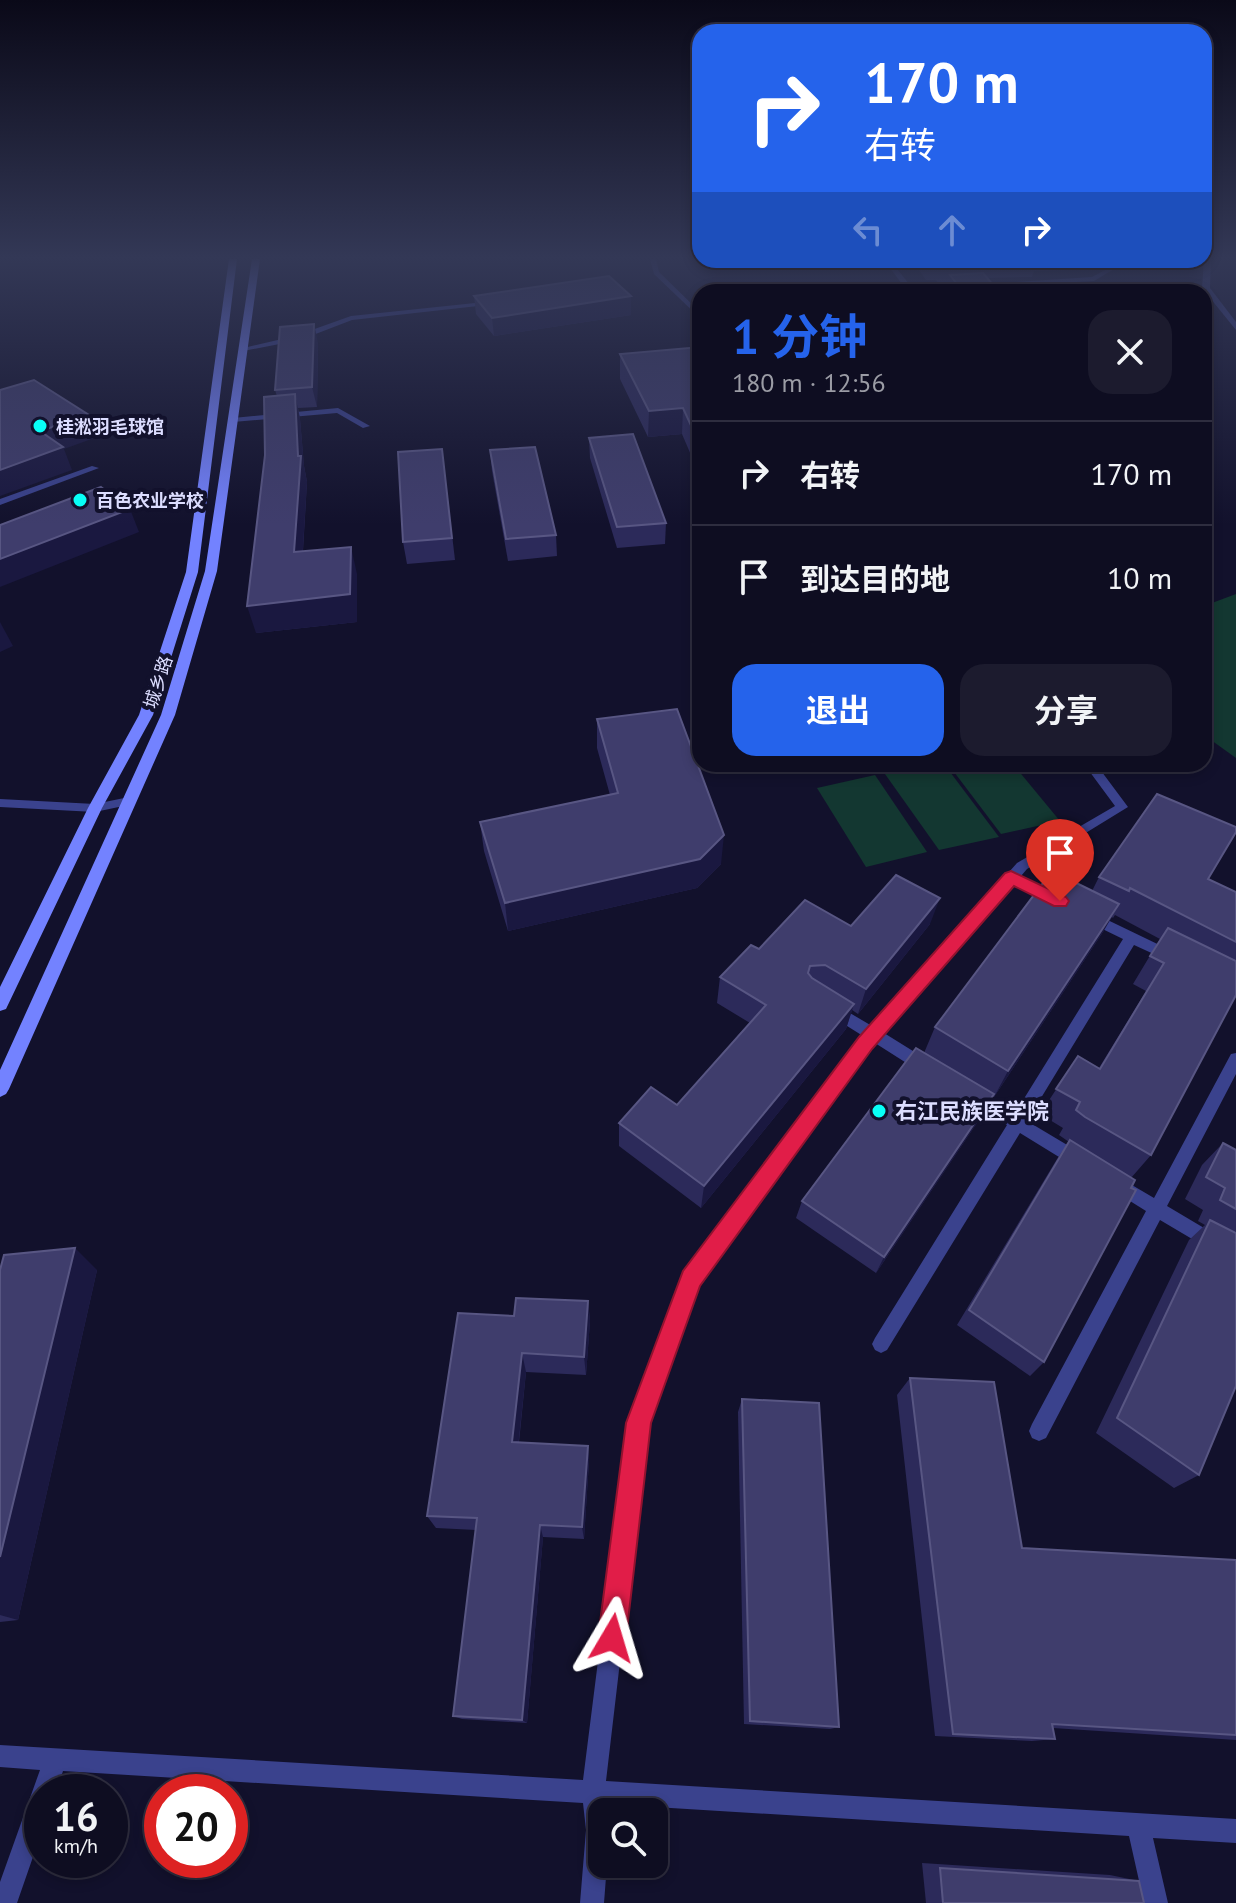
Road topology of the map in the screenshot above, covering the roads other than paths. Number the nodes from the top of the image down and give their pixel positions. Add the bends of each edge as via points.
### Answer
1 (221, 348) edge
2 (249, 348) edge
3 (243, 349) joint
4 (233, 420) junction
5 (366, 426) dead end
6 (95, 468) dead end
7 (0, 502) edge
8 (1096, 772) edge
9 (129, 801) junction
10 (0, 803) edge
11 (95, 808) junction
12 (1011, 877) junction
13 (1132, 937) junction
14 (1184, 963) edge
15 (0, 1004) edge
16 (824, 1005) edge
17 (873, 1035) junction
18 (1236, 1059) edge
19 (0, 1089) edge
20 (1018, 1123) junction
21 (1156, 1208) junction
22 (1236, 1257) edge
23 (881, 1344) dead end
24 (1039, 1431) dead end
25 (0, 1756) edge
26 (55, 1760) junction
27 (50, 1774) edge
28 (593, 1792) junction
29 (1138, 1825) junction
30 (1236, 1831) edge
31 (24, 1848) edge
32 (5, 1903) edge
33 (592, 1903) edge
34 (1156, 1903) edge

1 - 11 main road, 城乡路 via 192,572 146,715
2 - 3 lane
3 - 4 main road, 城乡路
4 - 5 lane via 338,410
4 - 9 main road, 城乡路 via 211,571 168,715
6 - 7 lane
8 - 12 lane via 1122,807
9 - 11 lane
9 - 19 main road, 城乡路
10 - 11 lane
11 - 15 main road, 城乡路
12 - 13 lane
12 - 17 lane
13 - 14 lane
13 - 20 lane
16 - 17 lane
17 - 20 lane
17 - 28 lane via 691,1279 675,1322 638,1423
18 - 21 lane
20 - 21 lane
20 - 23 lane
21 - 22 lane
21 - 24 lane
25 - 26 lane
26 - 27 lane
26 - 28 lane
28 - 29 lane
28 - 33 lane via 598,1830
29 - 30 lane
29 - 34 lane
31 - 32 lane

